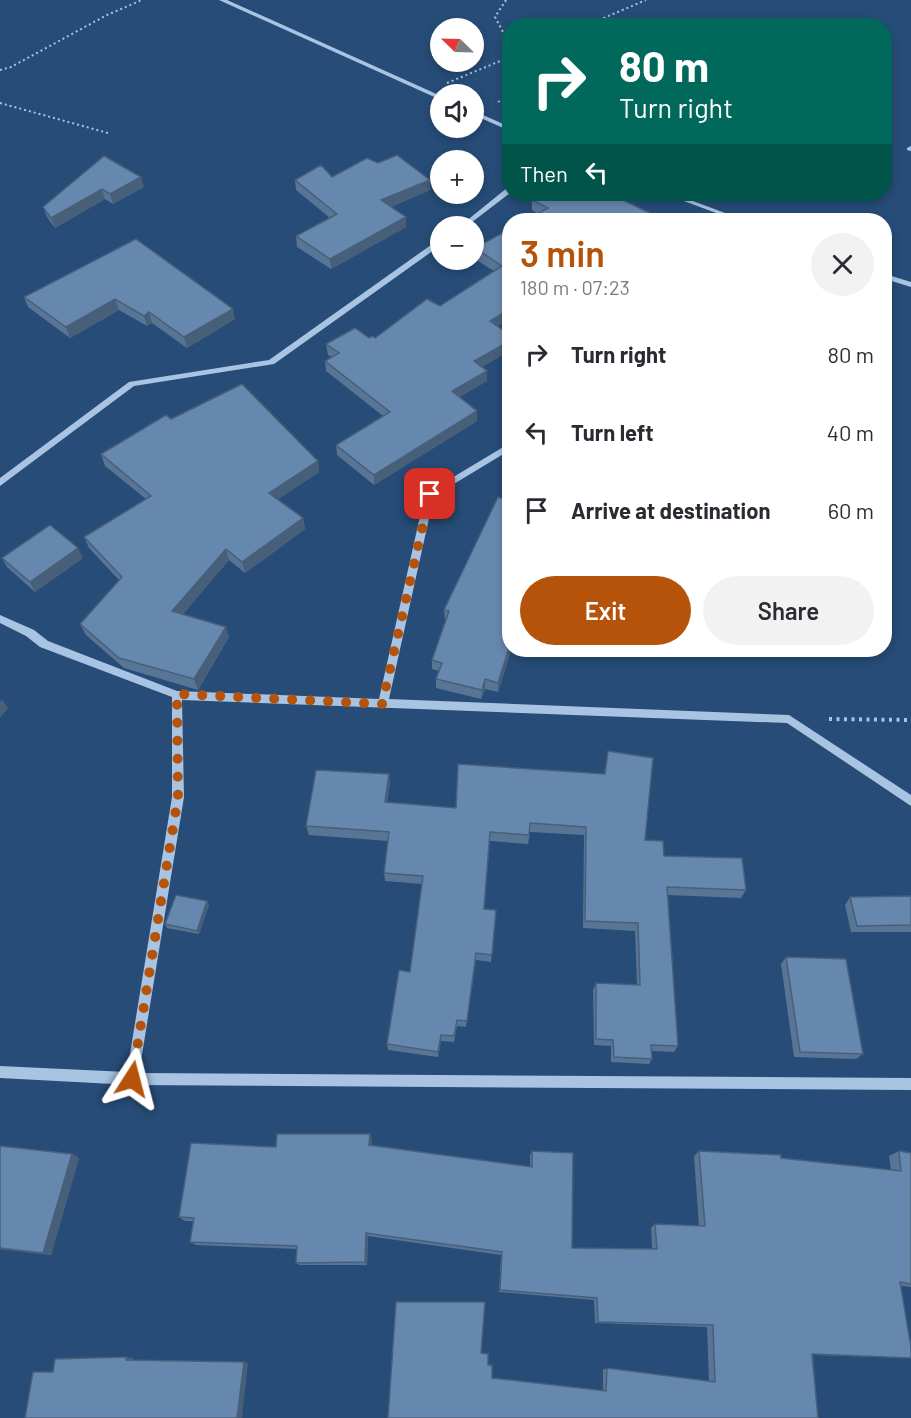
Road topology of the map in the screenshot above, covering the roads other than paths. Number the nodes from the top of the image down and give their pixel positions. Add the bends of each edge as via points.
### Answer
1 (222, 0) edge
2 (430, 93) edge
3 (484, 117) edge
4 (502, 125) edge
5 (502, 196) edge
6 (688, 201) edge
7 (721, 213) edge
8 (476, 216) edge
9 (430, 250) edge
10 (892, 278) edge
11 (911, 285) edge
12 (502, 451) edge
13 (0, 483) edge
14 (0, 619) edge
15 (177, 694) junction
16 (382, 704) junction
17 (911, 801) edge
18 (0, 1072) edge
19 (132, 1079) junction
20 (911, 1084) edge

1 - 2 street
3 - 4 street
5 - 8 street
6 - 7 street
9 - 13 street via 271,362 132,384
10 - 11 street
12 - 16 street via 430,494
14 - 15 street via 44,644
15 - 16 street
15 - 19 street via 178,797
16 - 17 street via 789,719
18 - 19 street
19 - 20 street

